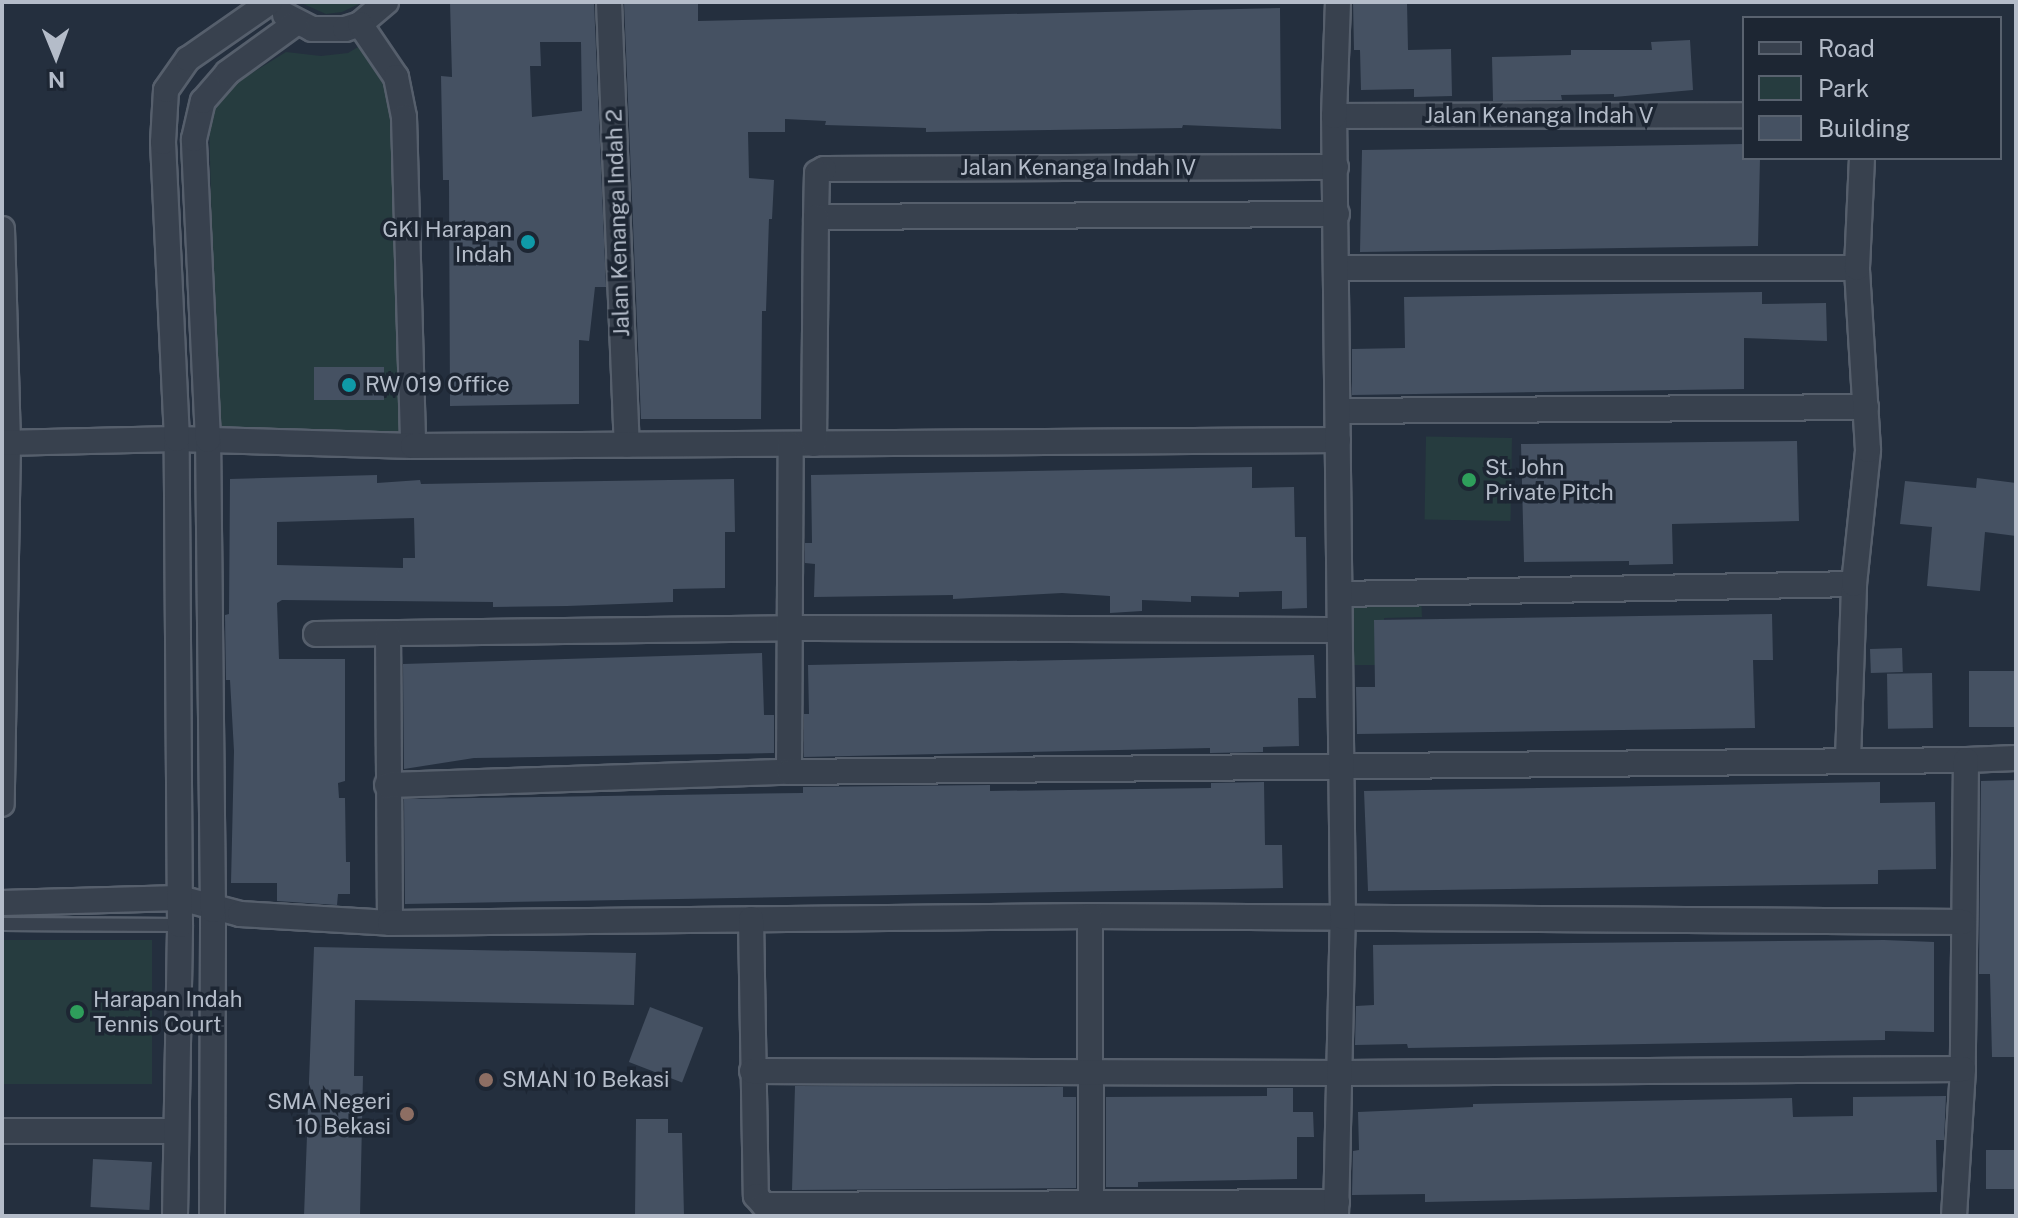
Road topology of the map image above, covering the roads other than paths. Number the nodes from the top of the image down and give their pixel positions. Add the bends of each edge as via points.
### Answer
1 (271, 2) edge
2 (386, 2) edge
3 (609, 2) edge
4 (1338, 2) edge
5 (296, 23) junction
6 (360, 24) junction
7 (1742, 115) edge
8 (1334, 116) junction
9 (1862, 160) edge
10 (1336, 167) junction
11 (1337, 214) junction
12 (816, 217) junction
13 (2, 229) edge
14 (1338, 268) junction
15 (1857, 268) junction
16 (3, 284) edge
17 (1866, 407) junction
18 (1338, 411) junction
19 (177, 439) junction
20 (208, 440) junction
21 (1338, 440) junction
22 (5, 443) edge
23 (802, 444) junction
24 (627, 445) junction
25 (413, 446) junction
26 (1854, 584) junction
27 (1340, 594) junction
28 (4, 607) edge
29 (792, 628) junction
30 (1339, 630) junction
31 (316, 634) dead end
32 (388, 634) junction
33 (3, 750) edge
34 (2016, 758) edge
35 (1848, 759) junction
36 (1966, 760) junction
37 (1339, 763) junction
38 (789, 772) junction
39 (387, 785) junction
40 (2, 804) edge
41 (180, 898) junction
42 (2, 903) edge
43 (213, 910) junction
44 (1090, 916) junction
45 (1343, 917) junction
46 (751, 919) junction
47 (1963, 922) junction
48 (390, 923) junction
49 (2, 924) edge
50 (180, 925) junction
51 (1963, 1069) junction
52 (752, 1071) junction
53 (1090, 1072) junction
54 (1338, 1073) junction
55 (2, 1131) edge
56 (176, 1131) junction
57 (1336, 1209) edge
58 (1090, 1210) edge
59 (175, 1216) edge
60 (212, 1216) edge
61 (1954, 1216) edge

1 - 5 street
1 - 19 street via 188,59 166,90 163,142
2 - 6 street
3 - 24 street, Jalan Kenanga Indah 2
4 - 8 street
5 - 6 street via 328,31
5 - 20 street via 227,73 211,91 203,101 194,139
6 - 25 street via 396,77 404,117
7 - 8 street, Jalan Kenanga Indah V
8 - 10 street
9 - 15 street
10 - 11 street
10 - 12 street, Jalan Kenanga Indah IV via 820,170
11 - 12 street
11 - 14 street
12 - 23 street
13 - 16 street
14 - 15 street
14 - 18 street
15 - 17 street
16 - 22 street
17 - 18 street
17 - 26 street via 1868,450
18 - 21 street
19 - 20 street
19 - 22 street
19 - 41 street
20 - 25 street
20 - 43 street
21 - 23 street
21 - 27 street
22 - 28 street
23 - 24 street
23 - 29 street
24 - 25 street
26 - 27 street
26 - 35 street
27 - 30 street
28 - 33 street
29 - 30 street
29 - 32 street
29 - 38 street
30 - 37 street
31 - 32 street
32 - 39 street
33 - 40 street
34 - 36 street
35 - 36 street
35 - 37 street
36 - 47 street
37 - 38 street
37 - 45 street
38 - 39 street
39 - 48 street
41 - 42 street
41 - 43 street
41 - 50 street
43 - 48 street
43 - 60 street
44 - 45 street
44 - 46 street
44 - 53 street
45 - 47 street
45 - 54 street
46 - 48 street
46 - 52 street
47 - 51 street
49 - 50 lane
50 - 56 street
51 - 54 street
51 - 61 street
52 - 53 street
52 - 58 street via 756,1196 764,1205
53 - 54 street
53 - 58 street
54 - 57 street
55 - 56 street
56 - 59 street
57 - 58 street

